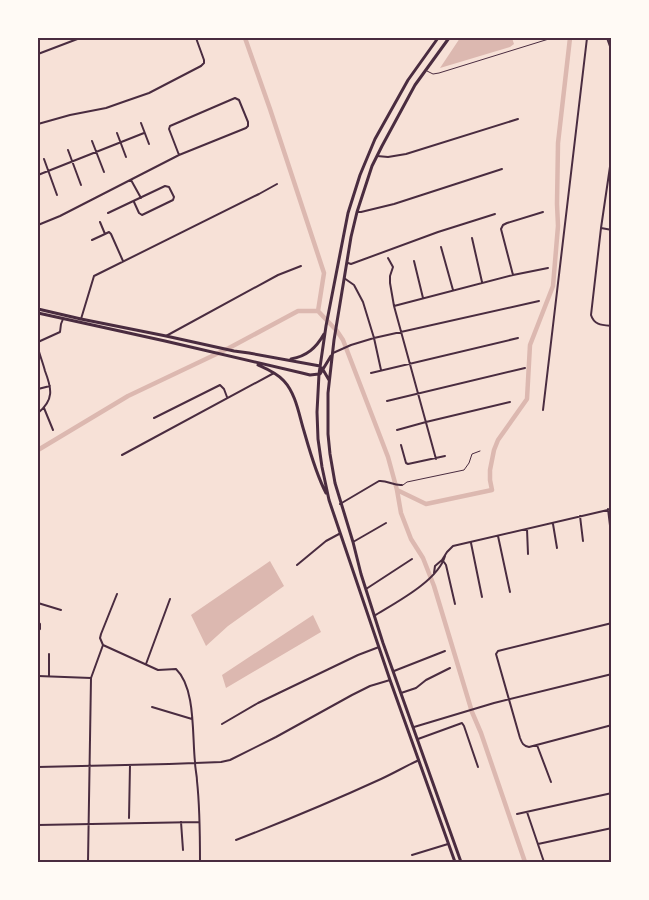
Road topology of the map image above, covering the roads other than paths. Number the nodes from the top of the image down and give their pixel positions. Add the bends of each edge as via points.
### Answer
1 (80, 38) edge
2 (196, 38) edge
3 (438, 38) edge
4 (449, 38) edge
5 (552, 38) edge
6 (587, 38) edge
7 (607, 38) edge
8 (612, 52) edge
9 (38, 54) edge
10 (425, 69) junction
11 (518, 119) dead end
12 (141, 123) dead end
13 (38, 124) edge
14 (144, 132) junction
15 (117, 133) dead end
16 (92, 141) dead end
17 (121, 142) junction
18 (149, 144) dead end
19 (68, 150) dead end
20 (96, 152) junction
21 (612, 153) edge
22 (178, 155) junction
23 (377, 156) junction
24 (126, 157) dead end
25 (44, 159) dead end
26 (72, 161) junction
27 (502, 169) dead end
28 (48, 170) junction
29 (104, 172) dead end
30 (38, 175) edge
31 (131, 180) junction
32 (277, 184) dead end
33 (81, 185) dead end
34 (57, 195) dead end
35 (141, 198) junction
36 (134, 202) junction
37 (357, 212) junction
38 (543, 212) dead end
39 (108, 213) dead end
40 (495, 214) dead end
41 (100, 222) dead end
42 (38, 225) edge
43 (600, 228) junction
44 (612, 230) edge
45 (105, 234) junction
46 (472, 238) dead end
47 (92, 240) dead end
48 (441, 247) dead end
49 (388, 258) dead end
50 (414, 261) dead end
51 (123, 262) junction
52 (346, 263) junction
53 (301, 266) dead end
54 (548, 268) dead end
55 (513, 275) junction
56 (344, 278) junction
57 (482, 282) junction
58 (452, 290) junction
59 (422, 298) junction
60 (539, 301) dead end
61 (394, 306) junction
62 (38, 310) edge
63 (38, 313) edge
64 (63, 319) junction
65 (80, 319) junction
66 (612, 326) edge
67 (325, 332) junction
68 (401, 332) junction
69 (166, 336) junction
70 (374, 338) junction
71 (518, 338) dead end
72 (38, 342) edge
73 (38, 348) edge
74 (333, 353) junction
75 (288, 359) junction
76 (253, 362) junction
77 (409, 364) junction
78 (322, 367) junction
79 (525, 368) dead end
80 (381, 371) junction
81 (274, 373) junction
82 (371, 373) dead end
83 (319, 374) junction
84 (329, 380) junction
85 (50, 386) junction
86 (38, 389) edge
87 (418, 393) junction
88 (228, 397) junction
89 (386, 401) dead end
90 (510, 402) dead end
91 (44, 408) junction
92 (543, 410) dead end
93 (38, 414) edge
94 (154, 418) dead end
95 (426, 422) junction
96 (53, 430) dead end
97 (397, 430) dead end
98 (401, 444) dead end
99 (480, 450) dead end
100 (122, 454) dead end
101 (445, 456) dead end
102 (436, 459) junction
103 (402, 485) joint
104 (329, 500) junction
105 (340, 504) junction
106 (608, 509) junction
107 (612, 509) edge
108 (580, 516) junction
109 (552, 522) junction
110 (386, 523) dead end
111 (527, 528) junction
112 (340, 534) junction
113 (611, 534) edge
114 (498, 536) junction
115 (584, 541) dead end
116 (353, 542) junction
117 (471, 542) junction
118 (557, 548) dead end
119 (528, 554) dead end
120 (412, 559) dead end
121 (443, 561) junction
122 (297, 564) dead end
123 (434, 573) junction
124 (365, 589) junction
125 (510, 592) dead end
126 (117, 594) dead end
127 (482, 597) dead end
128 (170, 599) dead end
129 (38, 603) edge
130 (456, 604) dead end
131 (61, 610) dead end
132 (374, 616) junction
133 (38, 622) edge
134 (612, 623) edge
135 (38, 630) edge
136 (103, 645) junction
137 (379, 646) junction
138 (445, 651) dead end
139 (49, 654) dead end
140 (146, 664) junction
141 (450, 668) dead end
142 (393, 671) junction
143 (612, 674) edge
144 (38, 676) edge
145 (49, 676) junction
146 (91, 678) junction
147 (396, 678) junction
148 (390, 680) junction
149 (401, 694) junction
150 (509, 700) junction
151 (152, 707) dead end
152 (192, 719) junction
153 (222, 724) dead end
154 (612, 725) edge
155 (414, 727) junction
156 (418, 739) junction
157 (537, 745) junction
158 (419, 760) junction
159 (195, 763) junction
160 (130, 765) junction
161 (90, 766) junction
162 (38, 767) edge
163 (478, 767) dead end
164 (551, 782) dead end
165 (612, 793) edge
166 (526, 812) junction
167 (517, 814) dead end
168 (129, 818) dead end
169 (181, 822) junction
170 (199, 822) junction
171 (88, 824) junction
172 (38, 825) edge
173 (612, 828) edge
174 (236, 840) dead end
175 (448, 843) junction
176 (538, 844) junction
177 (183, 850) dead end
178 (412, 855) dead end
179 (88, 862) edge
180 (200, 862) edge
181 (455, 862) edge
182 (461, 862) edge
183 (544, 862) edge

1 - 9 street
2 - 13 street via 204,60 202,66 149,93 106,108
3 - 67 main road via 408,80 375,139 360,175 348,213
4 - 10 main road
5 - 10 lane via 439,73 433,74
6 - 92 street
7 - 8 street
10 - 23 main road
11 - 23 street via 406,154
12 - 14 street
14 - 17 street
14 - 18 street
15 - 17 street
16 - 20 street
17 - 20 street
17 - 24 street
19 - 26 street
20 - 26 street
20 - 29 street
21 - 43 street
22 - 22 street via 246,128 248,122 239,100 234,98 170,126
22 - 31 street
23 - 37 main road
25 - 28 street
26 - 28 street
26 - 33 street
27 - 37 street via 394,204
28 - 30 street
28 - 34 street
31 - 35 street
31 - 42 street
32 - 51 street
35 - 36 street
35 - 36 street via 168,186 174,197 142,215
36 - 39 street
37 - 52 main road
38 - 55 street via 507,223 501,229
40 - 52 street via 351,264
41 - 45 street
43 - 44 street
43 - 66 street via 590,315 597,324
45 - 47 street
45 - 51 street via 111,234
46 - 57 street
48 - 58 street
49 - 61 street via 393,267 390,283
50 - 59 street
51 - 65 street via 94,276
52 - 56 main road
53 - 69 street via 278,275
54 - 55 street
55 - 57 street
56 - 70 street via 358,292
56 - 74 main road
57 - 58 street
58 - 59 street
59 - 61 street
60 - 68 street
61 - 68 street
62 - 65 main road
63 - 64 main road
64 - 72 street via 60,332
64 - 76 main road
65 - 69 main road
67 - 75 main road via 313,349 300,357
67 - 78 main road
68 - 70 street
68 - 77 street
69 - 75 main road
70 - 74 street
70 - 80 street
71 - 77 street
73 - 85 street
74 - 78 main road
74 - 84 main road
75 - 78 main road
76 - 81 main road
76 - 83 main road via 310,375
77 - 80 street
77 - 87 street
78 - 83 main road
78 - 84 main road
79 - 87 street
80 - 82 street
81 - 88 street
81 - 104 main road via 291,391
83 - 104 main road via 318,440
84 - 105 main road via 330,448
85 - 86 street
85 - 91 street via 50,398
87 - 89 street
87 - 95 street
88 - 94 street via 220,385
88 - 100 street
90 - 95 street
91 - 93 street
91 - 96 street
95 - 97 street
95 - 102 street
98 - 102 street via 408,464
99 - 103 lane via 472,454 464,470
101 - 102 street
103 - 105 street via 379,480
104 - 112 main road
105 - 116 main road
106 - 107 street
106 - 108 street
106 - 113 street
108 - 109 street
108 - 115 street
109 - 111 street
109 - 118 street
110 - 116 street
111 - 114 street
111 - 119 street
112 - 122 street
112 - 137 main road
114 - 117 street
114 - 125 street
116 - 124 main road
117 - 121 street via 453,546
117 - 127 street
120 - 124 street
121 - 123 street
121 - 123 street via 435,566
121 - 130 street
123 - 132 street via 410,594
124 - 132 main road
126 - 136 street via 101,634
128 - 140 street
129 - 131 street
132 - 142 main road
133 - 135 street
134 - 150 street via 497,652
136 - 140 street
136 - 146 street
137 - 148 main road
137 - 153 street
138 - 142 street
139 - 145 street
140 - 152 street via 158,670 176,669 180,673 186,686
141 - 149 street
142 - 147 main road
143 - 150 street
144 - 145 street
145 - 146 street
146 - 161 street
147 - 148 main road
147 - 149 main road
148 - 158 main road
148 - 159 street via 352,695 238,757 221,762
149 - 155 main road
150 - 155 street
150 - 157 street via 523,744 529,747
151 - 152 street
152 - 159 street
154 - 157 street
155 - 156 main road
156 - 163 street via 462,723
156 - 182 main road
157 - 164 street
158 - 174 street via 325,804
158 - 175 main road
159 - 160 street
159 - 170 street
160 - 161 street
160 - 168 street
161 - 162 street
161 - 171 street
165 - 166 street
166 - 167 street
166 - 176 street
169 - 170 street
169 - 171 street
169 - 177 street
170 - 180 street
171 - 172 street
171 - 179 street
173 - 176 street
175 - 178 street
175 - 181 main road
176 - 183 street

